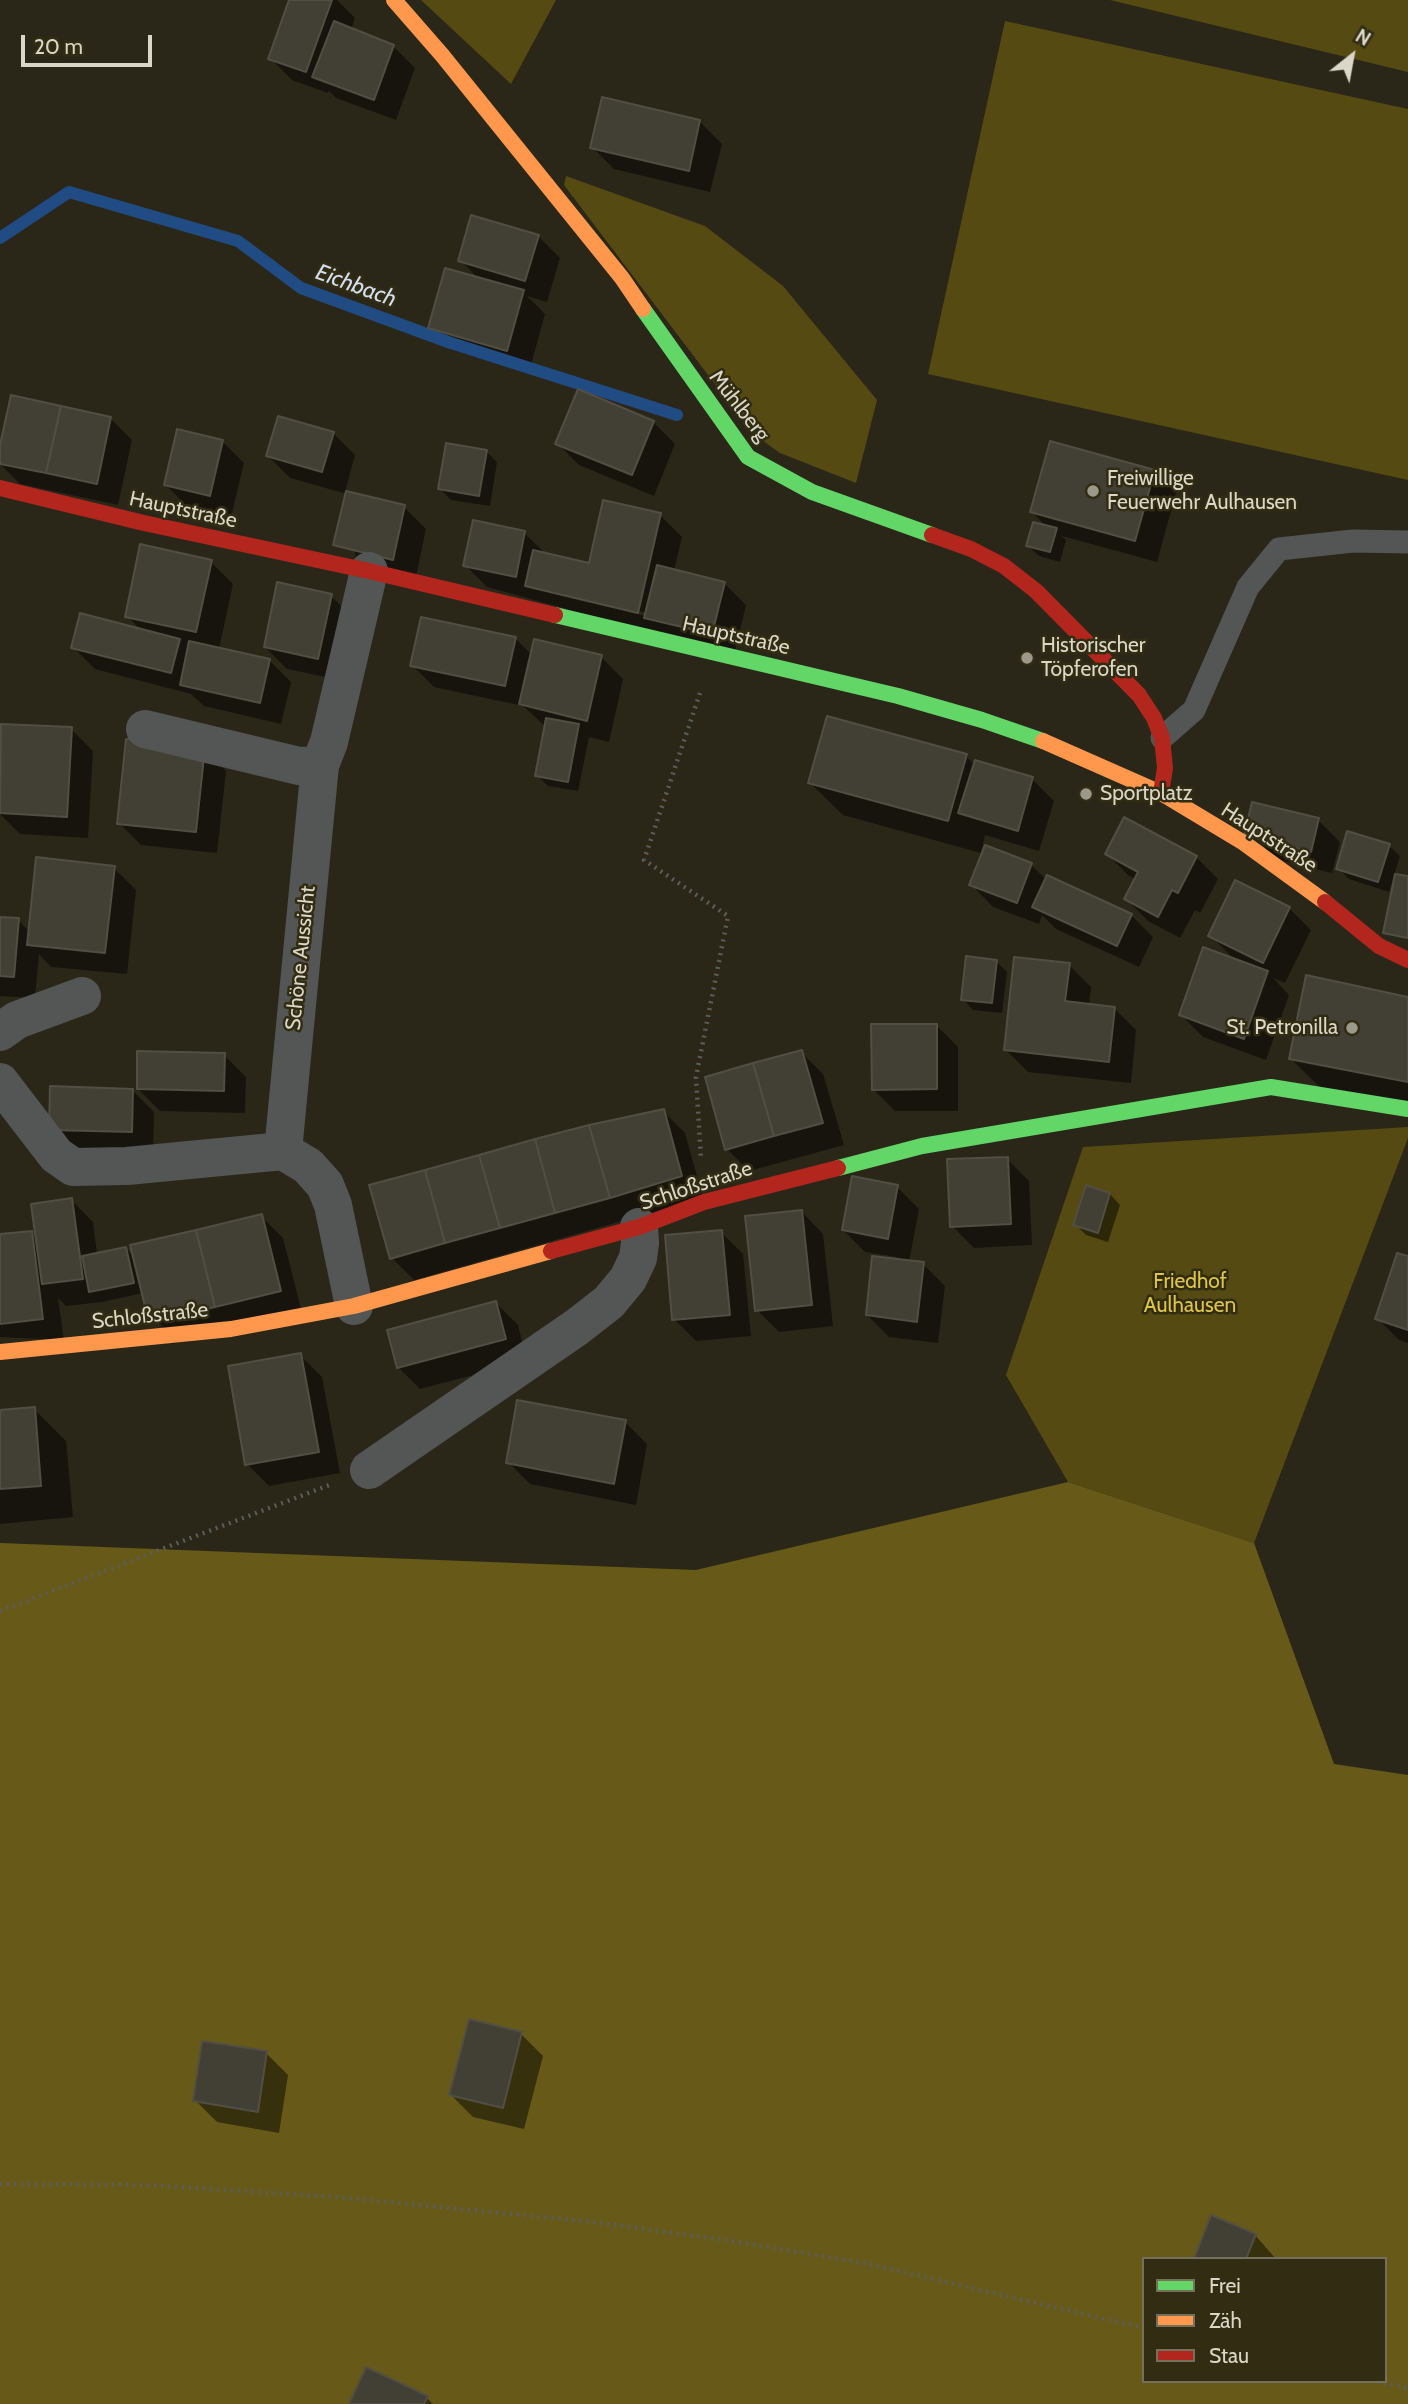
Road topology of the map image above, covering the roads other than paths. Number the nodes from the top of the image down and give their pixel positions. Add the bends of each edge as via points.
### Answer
1 (394, 0) edge
2 (0, 488) edge
3 (1408, 541) edge
4 (369, 571) junction
5 (145, 729) dead end
6 (1162, 738) junction
7 (320, 765) junction
8 (1161, 793) junction
9 (1408, 960) edge
10 (82, 996) dead end
11 (0, 1032) edge
12 (0, 1082) edge
13 (1408, 1109) edge
14 (283, 1151) junction
15 (639, 1227) junction
16 (354, 1306) junction
17 (0, 1352) edge
18 (369, 1470) road end

1 - 6 street, Mühlberg via 622,278 748,457 812,492 971,549 1004,566 1036,591 1139,695
2 - 4 street, Hauptstraße
3 - 6 lane via 1353,541 1279,550 1248,587 1195,710
4 - 7 street, Schöne Aussicht
4 - 8 street, Hauptstraße via 898,696 1048,743
5 - 7 street via 299,766
6 - 8 street, Mühlberg via 1166,768
7 - 14 street, Schöne Aussicht
8 - 9 street, Hauptstraße via 1244,843 1379,946
10 - 11 street via 18,1020
12 - 14 street via 57,1155 74,1167
13 - 15 street, Schloßstraße via 1271,1087 922,1146 704,1202
14 - 16 street via 308,1166 325,1185
15 - 16 street, Schloßstraße
15 - 18 street via 638,1258 609,1302
16 - 17 street, Schloßstraße via 231,1329

